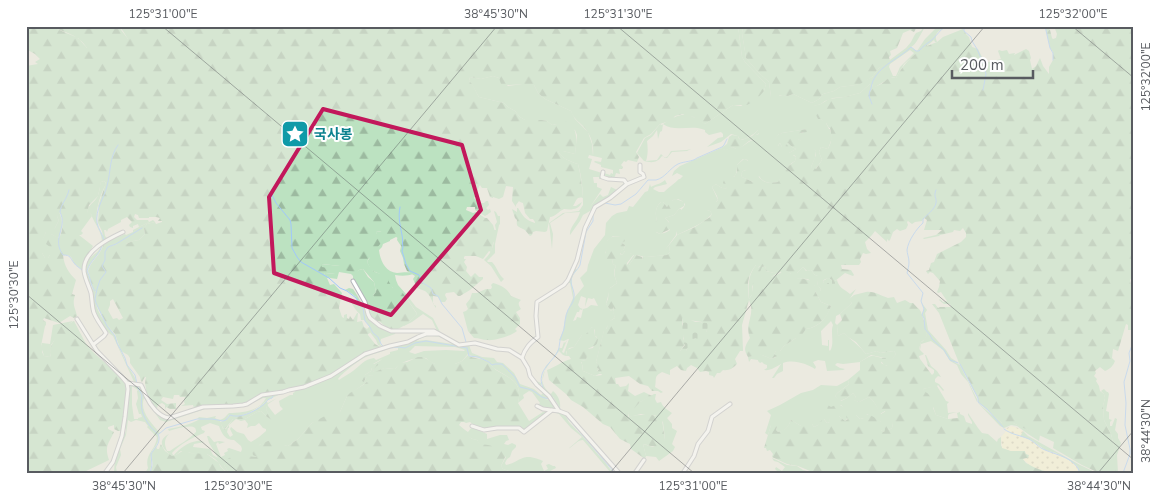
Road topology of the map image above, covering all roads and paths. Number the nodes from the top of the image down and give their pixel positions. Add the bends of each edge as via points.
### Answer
1 (640, 166) dead end
2 (603, 172) dead end
3 (627, 184) junction
4 (123, 232) dead end
5 (353, 281) dead end
6 (77, 319) dead end
7 (442, 336) junction
8 (94, 344) junction
9 (522, 358) junction
10 (127, 383) junction
11 (730, 404) dead end
12 (537, 406) dead end
13 (552, 410) junction
14 (560, 411) junction
15 (472, 426) dead end
16 (644, 460) dead end
17 (105, 473) edge
18 (619, 473) edge
19 (635, 473) edge
20 (683, 473) edge

1 - 3 street via 644,178
2 - 3 street via 602,177 624,180
3 - 9 street via 595,207 568,280 538,302 538,337
4 - 8 street via 93,249 85,266 93,312 106,333
5 - 7 street via 366,302 369,316 380,326 391,331 431,330
6 - 8 street
7 - 9 street via 459,345 475,343 509,350
7 - 10 street via 426,334 372,351 331,376 262,395 247,404 203,407 169,418 158,412 141,384
8 - 10 street
9 - 14 street via 530,376
10 - 17 street via 122,436
11 - 20 street via 712,417 708,431
12 - 13 street
13 - 14 street
13 - 15 street via 524,432 519,428 484,430
14 - 18 street via 567,414
16 - 19 street

